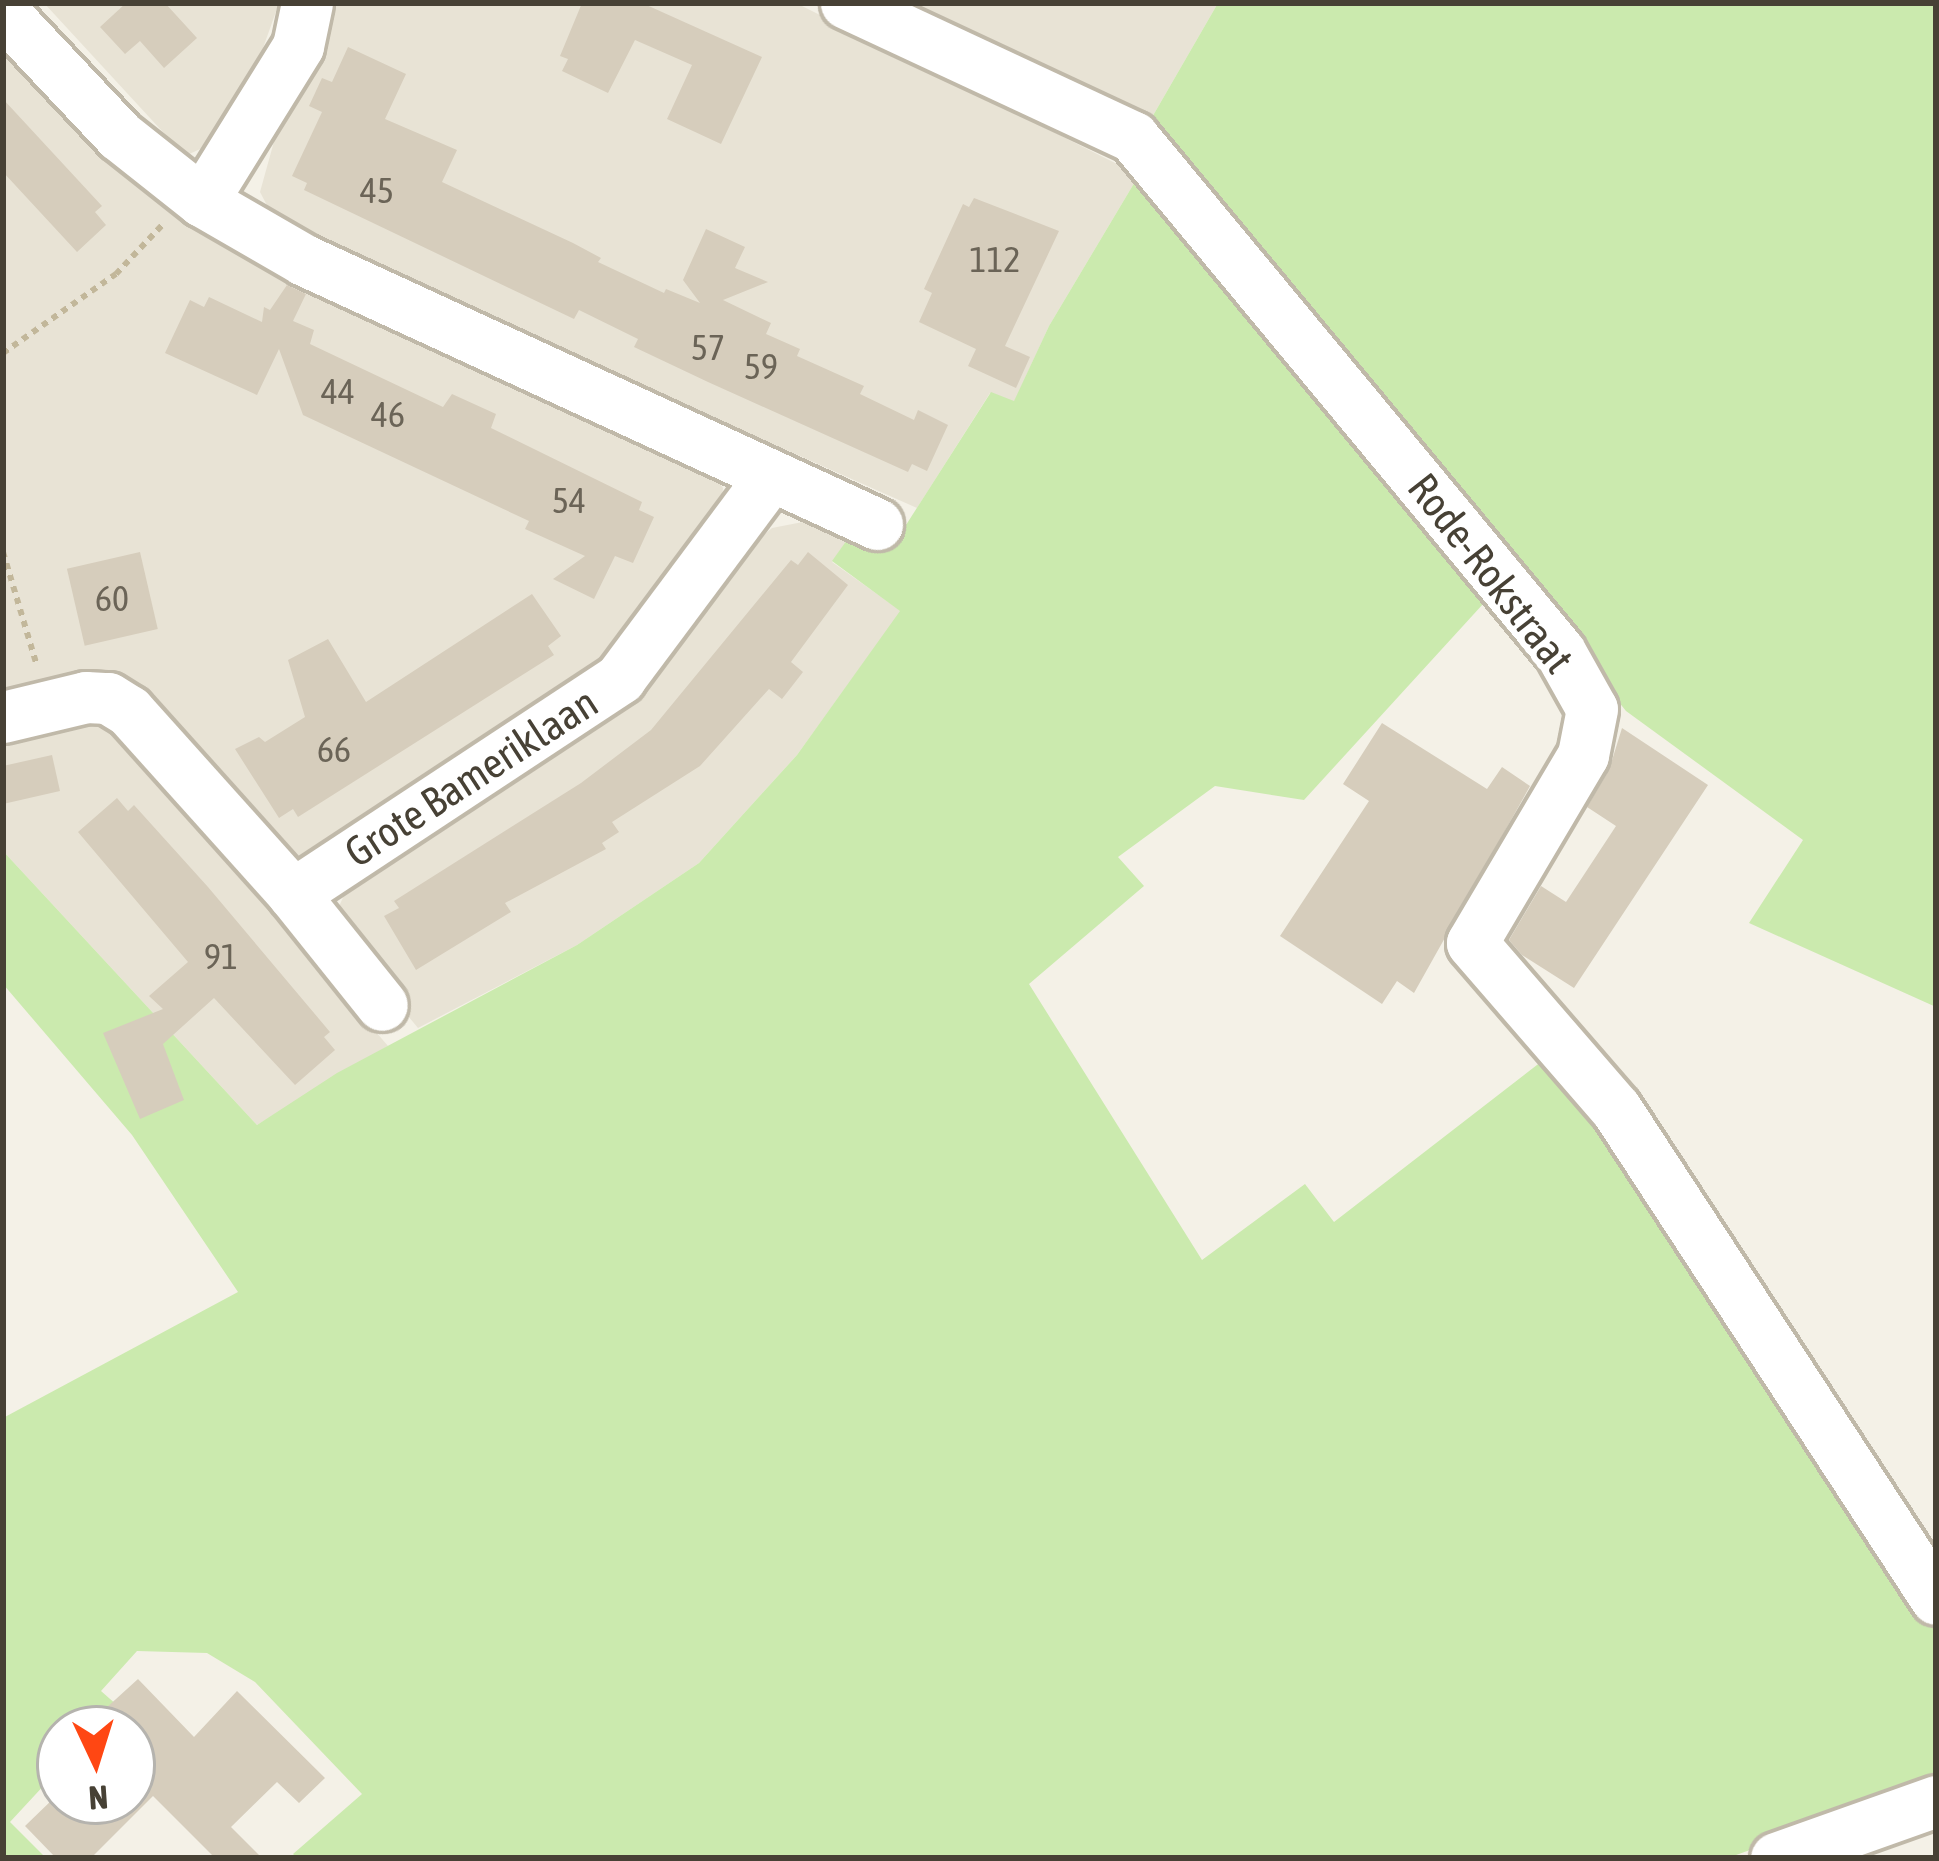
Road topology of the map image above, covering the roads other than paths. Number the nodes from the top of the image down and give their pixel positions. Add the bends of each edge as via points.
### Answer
1 (307, 3) edge
2 (846, 3) edge
3 (3, 12) edge
4 (197, 198) junction
5 (769, 478) junction
6 (877, 524) dead end
7 (26, 712) edge
8 (293, 894) junction
9 (382, 1005) dead end
10 (1936, 1599) edge
11 (1936, 1801) edge
12 (1776, 1858) edge

1 - 4 street via 298,46
2 - 10 street, Rode-Rokstraat via 1133,137 1560,652 1592,709 1583,755 1472,943 1616,1109
3 - 4 street via 120,136
4 - 5 street via 304,260
5 - 6 street
5 - 8 street, Grote Bameriklaan via 620,678
7 - 8 street via 107,698 129,711
8 - 9 street
11 - 12 street

